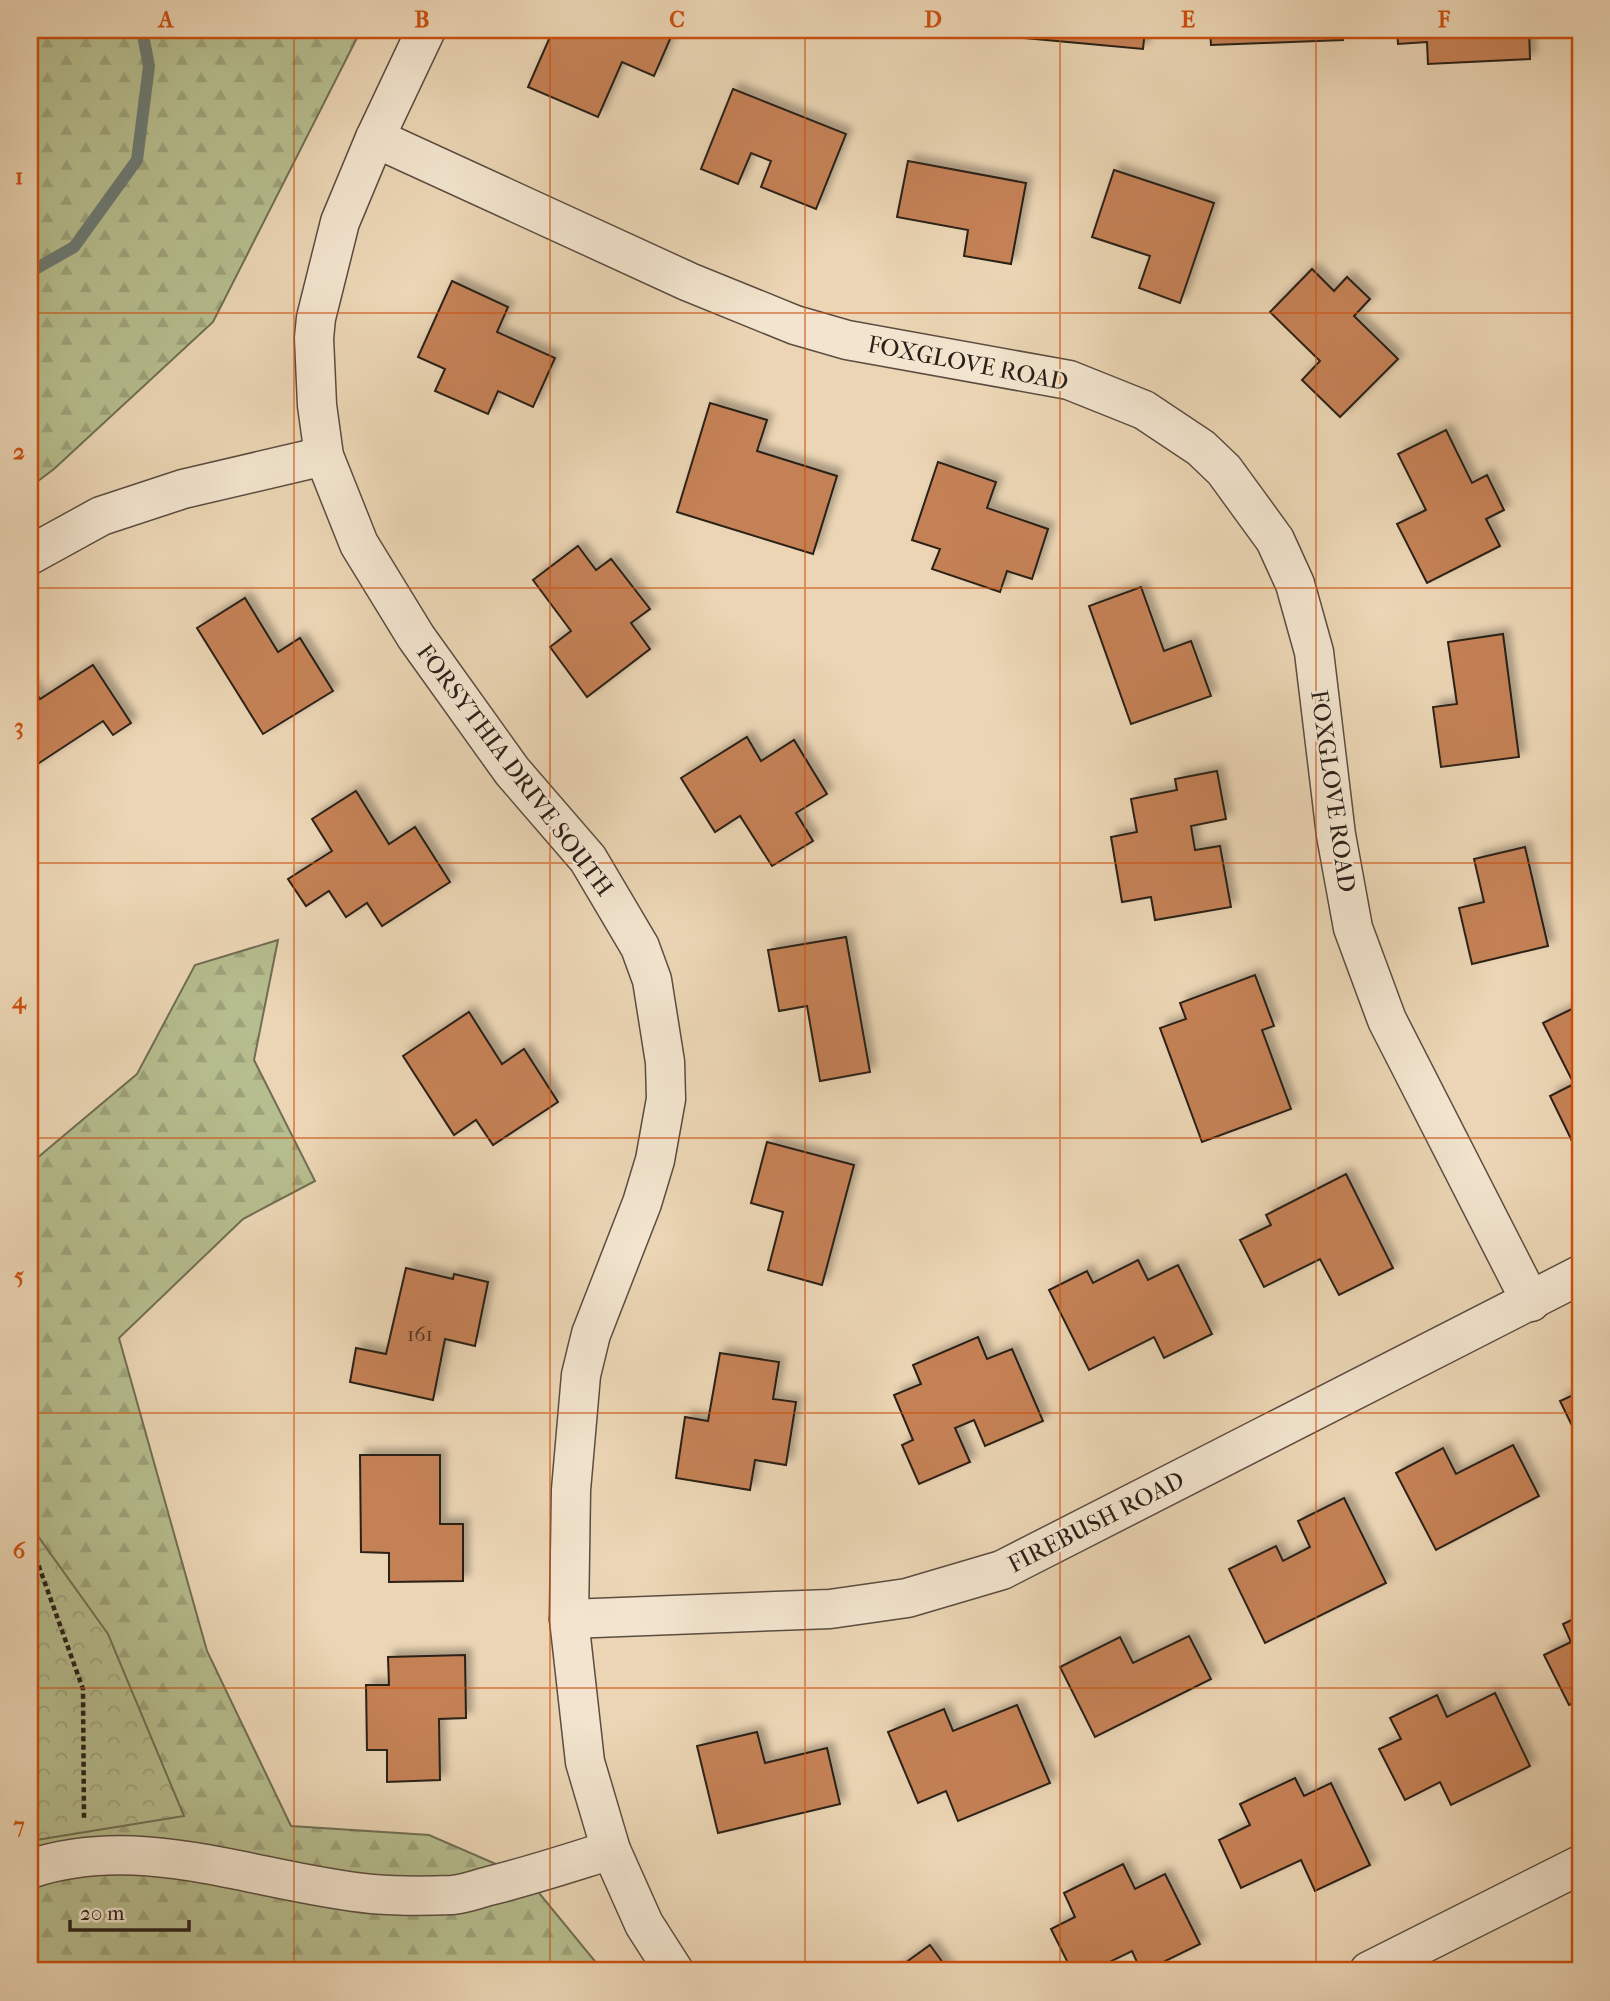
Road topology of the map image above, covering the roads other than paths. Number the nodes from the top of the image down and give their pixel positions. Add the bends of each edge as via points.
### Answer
1 (426, 30) edge
2 (375, 138) junction
3 (324, 456) junction
4 (30, 555) edge
5 (1580, 1275) edge
6 (1531, 1301) junction
7 (569, 1619) junction
8 (611, 1850) junction
9 (1580, 1865) edge
10 (30, 1869) edge
11 (674, 1971) edge
12 (1369, 1971) edge

1 - 2 street, FORSYTHIA DRIVE SOUTH
2 - 3 street, FORSYTHIA DRIVE SOUTH via 340,222 316,318 317,405
2 - 6 street, FOXGLOVE ROAD via 689,282 795,325 847,340 1069,380 1144,410 1201,448 1224,470 1275,540 1295,584 1314,652 1336,835 1353,928 1387,1020
3 - 4 street via 171,492 101,516
3 - 7 street, FORSYTHIA DRIVE SOUTH via 359,544 416,637 512,771 588,859 640,947 652,980 666,1099 642,1203 591,1334 582,1375 571,1490
5 - 6 street, FIREBUSH ROAD
6 - 7 street, FIREBUSH ROAD via 1002,1570 907,1598 830,1609
7 - 8 street, FORSYTHIA DRIVE SOUTH via 585,1762
8 - 10 street via 454,1895 374,1894 147,1856 98,1855
8 - 11 street, FORSYTHIA DRIVE SOUTH via 644,1924
9 - 12 street

